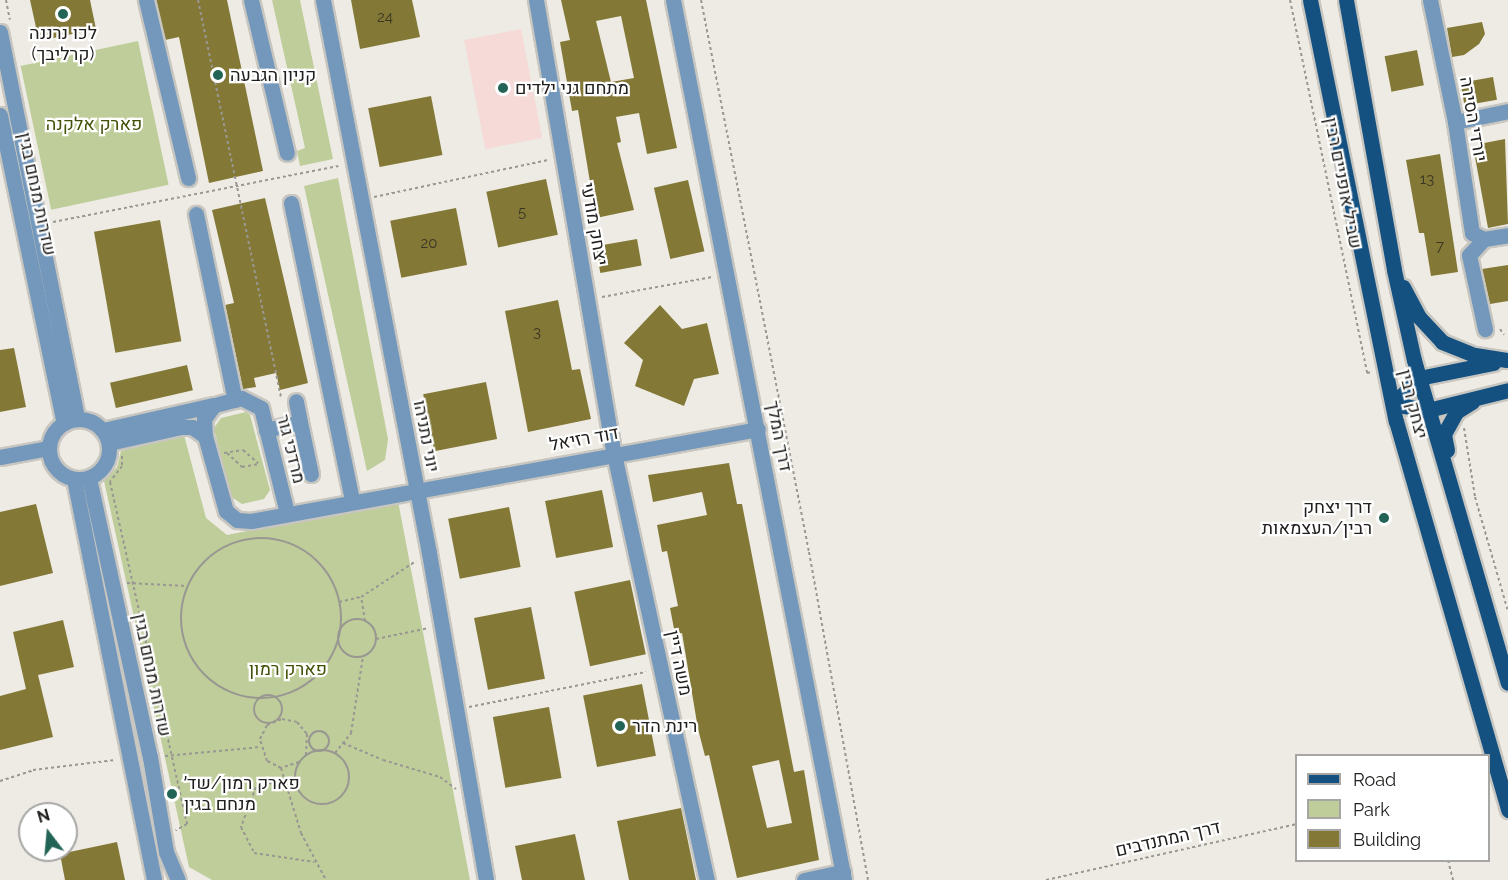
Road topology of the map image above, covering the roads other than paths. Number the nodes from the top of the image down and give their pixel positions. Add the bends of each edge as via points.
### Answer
1 (146, 0) edge
2 (251, 0) edge
3 (323, 0) edge
4 (536, 0) edge
5 (673, 0) edge
6 (1310, 0) edge
7 (1346, 0) edge
8 (1430, 0) edge
9 (0, 32) edge
10 (1508, 111) edge
11 (0, 115) edge
12 (1455, 122) junction
13 (287, 153) dead end
14 (188, 178) dead end
15 (291, 203) dead end
16 (196, 214) dead end
17 (1508, 235) edge
18 (1484, 239) junction
19 (1394, 270) junction
20 (1485, 329) dead end
21 (1507, 360) edge
22 (1419, 378) junction
23 (1508, 390) edge
24 (1486, 394) junction
25 (289, 399) road end
26 (235, 400) junction
27 (1393, 404) junction
28 (214, 405) junction
29 (1428, 410) junction
30 (71, 421) junction
31 (300, 422) junction
32 (758, 429) junction
33 (266, 430) junction
34 (205, 436) junction
35 (111, 438) junction
36 (49, 448) junction
37 (614, 454) junction
38 (0, 457) edge
39 (311, 474) dead end
40 (81, 478) junction
41 (1451, 483) junction
42 (417, 488) junction
43 (352, 500) junction
44 (287, 513) junction
45 (1508, 683) edge
46 (1508, 810) edge
47 (843, 876) edge
48 (154, 880) edge
49 (178, 880) edge
50 (486, 880) edge
51 (707, 880) edge
52 (804, 880) edge

1 - 14 street
2 - 13 street
3 - 42 street, יוני נתניהו
4 - 37 street, יצחק מודעי
5 - 32 street, דרך המלך
6 - 27 main road, יצחק רבין
7 - 19 main road, יצחק רבין
8 - 12 street, יורדי הסירה
9 - 30 street, שדרות מנחם בגין
10 - 12 street
11 - 30 street, שדרות מנחם בגין
12 - 18 street, יורדי הסירה via 1472,233
15 - 43 street
16 - 26 street
17 - 18 street
18 - 20 street via 1469,255
19 - 21 main road via 1419,317 1442,342 1474,356
19 - 22 main road, יצחק רבין
21 - 22 main road
22 - 27 main road
22 - 29 main road, יצחק רבין
23 - 24 main road
24 - 29 main road
24 - 41 main road via 1456,412 1444,434
25 - 31 street
26 - 28 street
26 - 33 street, מרדכי גור via 241,398 261,408
27 - 29 main road
27 - 46 main road, יצחק רבין
28 - 34 street, מרדכי גור via 204,419
28 - 35 street
29 - 41 main road, יצחק רבין
30 - 35 street via 87,420
30 - 36 street via 56,429
31 - 33 street
31 - 39 street
32 - 37 street, דוד רזיאל
32 - 47 street, דרך המלך
33 - 44 street, מרדכי גור via 266,462
34 - 35 street via 192,427 181,427
34 - 44 street, מרדכי גור via 226,511 237,520
35 - 40 street via 103,468
36 - 38 street
36 - 40 street via 53,465
37 - 42 street, דוד רזיאל
37 - 51 street, משה דיין
40 - 48 street, שדרות מנחם בגין
40 - 49 street, שדרות מנחם בגין via 112,583 150,757 163,837
41 - 45 main road, יצחק רבין
42 - 43 street, מרדכי גור
42 - 50 street, יוני נתניהו
43 - 44 street, מרדכי גור
47 - 52 street

